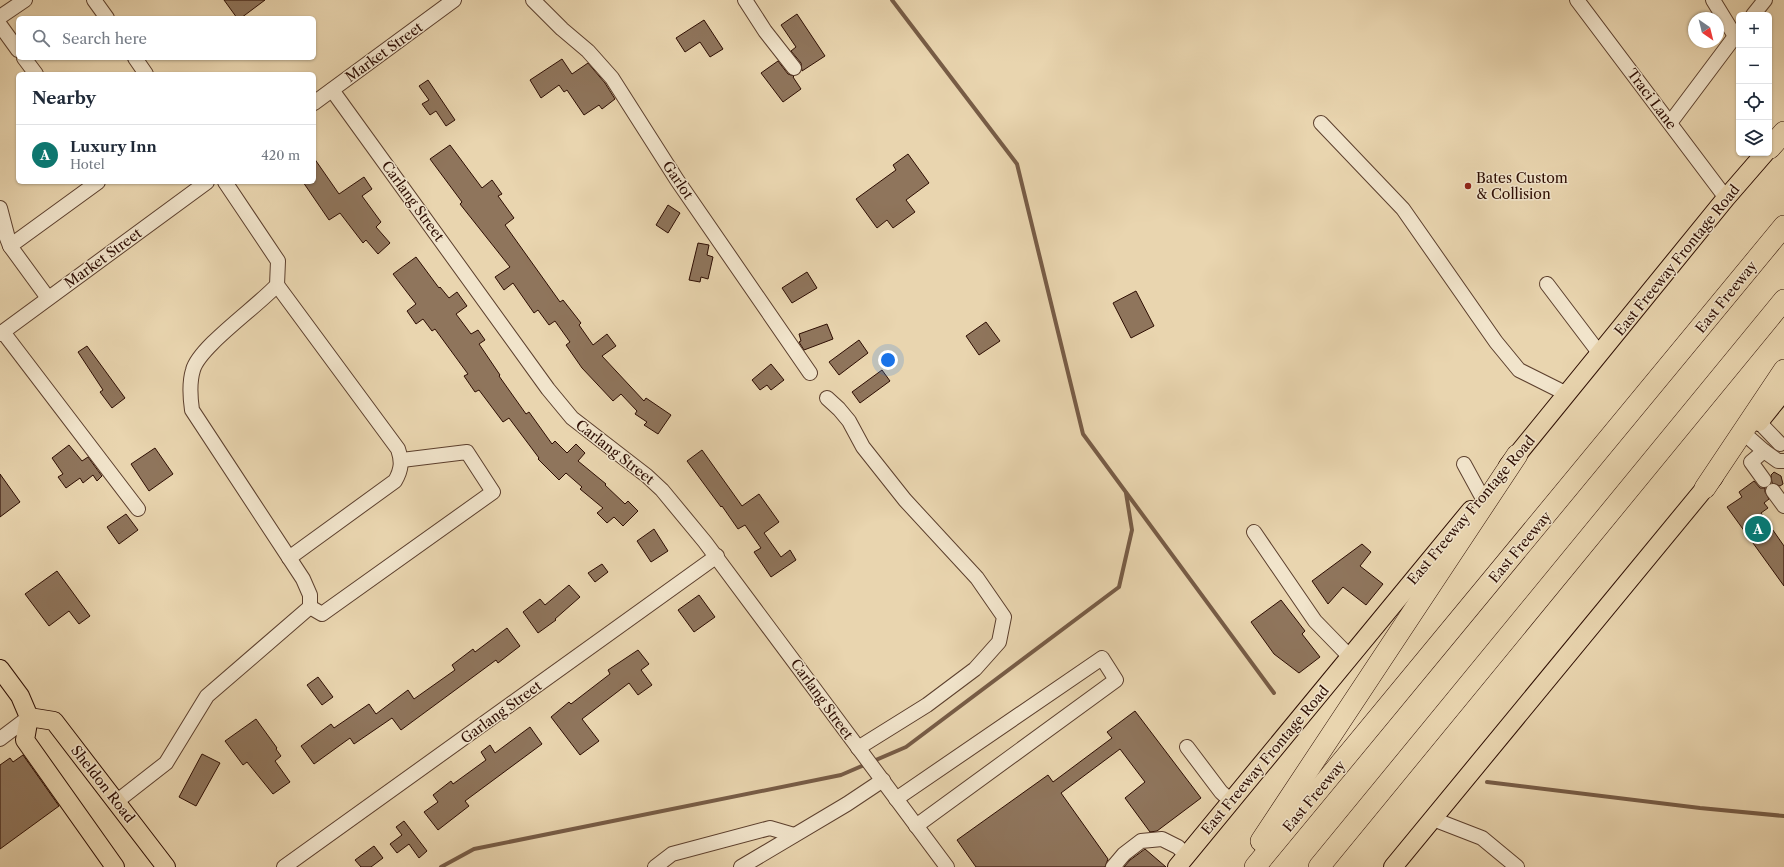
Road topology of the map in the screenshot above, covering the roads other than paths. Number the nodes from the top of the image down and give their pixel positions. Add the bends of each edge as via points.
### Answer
1 (25, 0) edge
2 (94, 0) edge
3 (454, 0) edge
4 (533, 0) edge
5 (745, 0) edge
6 (1577, 0) edge
7 (1713, 0) edge
8 (1765, 0) edge
9 (1755, 12) edge
10 (106, 16) edge
11 (0, 17) edge
12 (0, 25) edge
13 (1736, 33) edge
14 (1736, 35) edge
15 (16, 47) edge
16 (26, 60) edge
17 (136, 60) edge
18 (794, 68) dead end
19 (34, 72) edge
20 (145, 72) edge
21 (332, 90) junction
22 (316, 102) edge
23 (1321, 123) dead end
24 (1670, 123) junction
25 (1784, 132) edge
26 (1772, 146) edge
27 (1763, 156) edge
28 (95, 184) edge
29 (204, 184) edge
30 (226, 184) edge
31 (1726, 198) junction
32 (0, 208) edge
33 (0, 220) edge
34 (1784, 226) edge
35 (0, 227) edge
36 (2, 238) edge
37 (1547, 284) dead end
38 (277, 285) junction
39 (48, 298) junction
40 (1784, 300) edge
41 (1, 333) edge
42 (1600, 354) junction
43 (1784, 370) edge
44 (810, 373) dead end
45 (1784, 392) edge
46 (1567, 394) junction
47 (827, 398) dead end
48 (1759, 422) junction
49 (1747, 436) junction
50 (1780, 444) dead end
51 (1764, 451) junction
52 (1517, 455) junction
53 (402, 460) junction
54 (1784, 461) edge
55 (1464, 464) dead end
56 (1764, 480) dead end
57 (1705, 488) junction
58 (1773, 491) dead end
59 (1482, 497) junction
60 (1784, 506) edge
61 (138, 509) dead end
62 (1254, 532) dead end
63 (717, 556) junction
64 (289, 558) junction
65 (310, 607) junction
66 (1350, 657) junction
67 (0, 669) edge
68 (29, 717) junction
69 (0, 739) edge
70 (1187, 746) dead end
71 (858, 748) junction
72 (883, 780) junction
73 (896, 799) junction
74 (1231, 801) junction
75 (116, 802) junction
76 (1433, 819) junction
77 (916, 826) junction
78 (794, 835) junction
79 (1181, 861) edge
80 (115, 867) edge
81 (166, 867) edge
82 (284, 867) edge
83 (654, 867) edge
84 (741, 867) edge
85 (947, 867) edge
86 (1113, 867) edge
87 (1244, 867) edge
88 (1255, 867) edge
89 (1319, 867) edge
90 (1393, 867) edge
91 (1517, 867) edge

1 - 11 street
2 - 10 street
3 - 21 street, Market Street
4 - 44 street, Garlot via 588,51 612,78 677,180
5 - 18 street
6 - 24 street, Traci Lane
7 - 13 street
8 - 9 street
12 - 15 street
14 - 24 street
16 - 19 street
17 - 20 street
21 - 22 street, Market Street
21 - 63 street, Carlang Street via 548,389 572,418 662,490
23 - 46 street via 1403,209 1496,342 1519,370
24 - 31 street, Traci Lane
25 - 26 highway
27 - 31 main road, East Freeway Frontage Road
28 - 36 street
29 - 39 street, Market Street
30 - 38 street via 278,261
31 - 42 main road, East Freeway Frontage Road
32 - 36 street
33 - 36 street
34 - 88 highway, East Freeway
35 - 36 street
36 - 39 street
37 - 42 street
38 - 53 street via 398,449
38 - 64 street via 203,352 193,369 189,389 192,410
39 - 41 street, Market Street
40 - 89 highway
41 - 61 street
42 - 46 main road, East Freeway Frontage Road
43 - 57 highway
45 - 48 main road
46 - 52 main road, East Freeway Frontage Road
47 - 71 street via 849,421 863,447 904,500 977,578 1004,617 999,642 975,669 927,705
48 - 49 main road
48 - 50 street
49 - 51 street
49 - 57 main road
51 - 54 street via 1778,461
51 - 56 street via 1751,462
52 - 59 main road, East Freeway Frontage Road
52 - 87 highway
53 - 64 street via 395,481
53 - 65 street via 467,452 493,492 322,614
55 - 59 street
57 - 76 main road
58 - 60 street
59 - 66 main road, East Freeway Frontage Road
62 - 66 street via 1315,621
63 - 71 street, Carlang Street
63 - 82 street, Garlang Street
64 - 65 street via 310,595
65 - 75 street via 207,696 166,763
66 - 74 main road, East Freeway Frontage Road
67 - 68 main road via 20,696
68 - 69 street
68 - 75 main road, Sheldon Road via 54,721
68 - 80 main road via 25,740
70 - 74 street
71 - 72 street, Carlang Street
72 - 73 street, Carlang Street
72 - 78 street
73 - 77 street, Carlang Street
73 - 77 street via 1102,658 1116,680
74 - 79 main road, East Freeway Frontage Road
75 - 81 main road, Sheldon Road
76 - 90 main road
76 - 91 street via 1482,838
77 - 85 street, Carlang Street
78 - 83 street via 770,828 672,854
78 - 84 street
79 - 86 street via 1178,847 1162,839 1140,841

